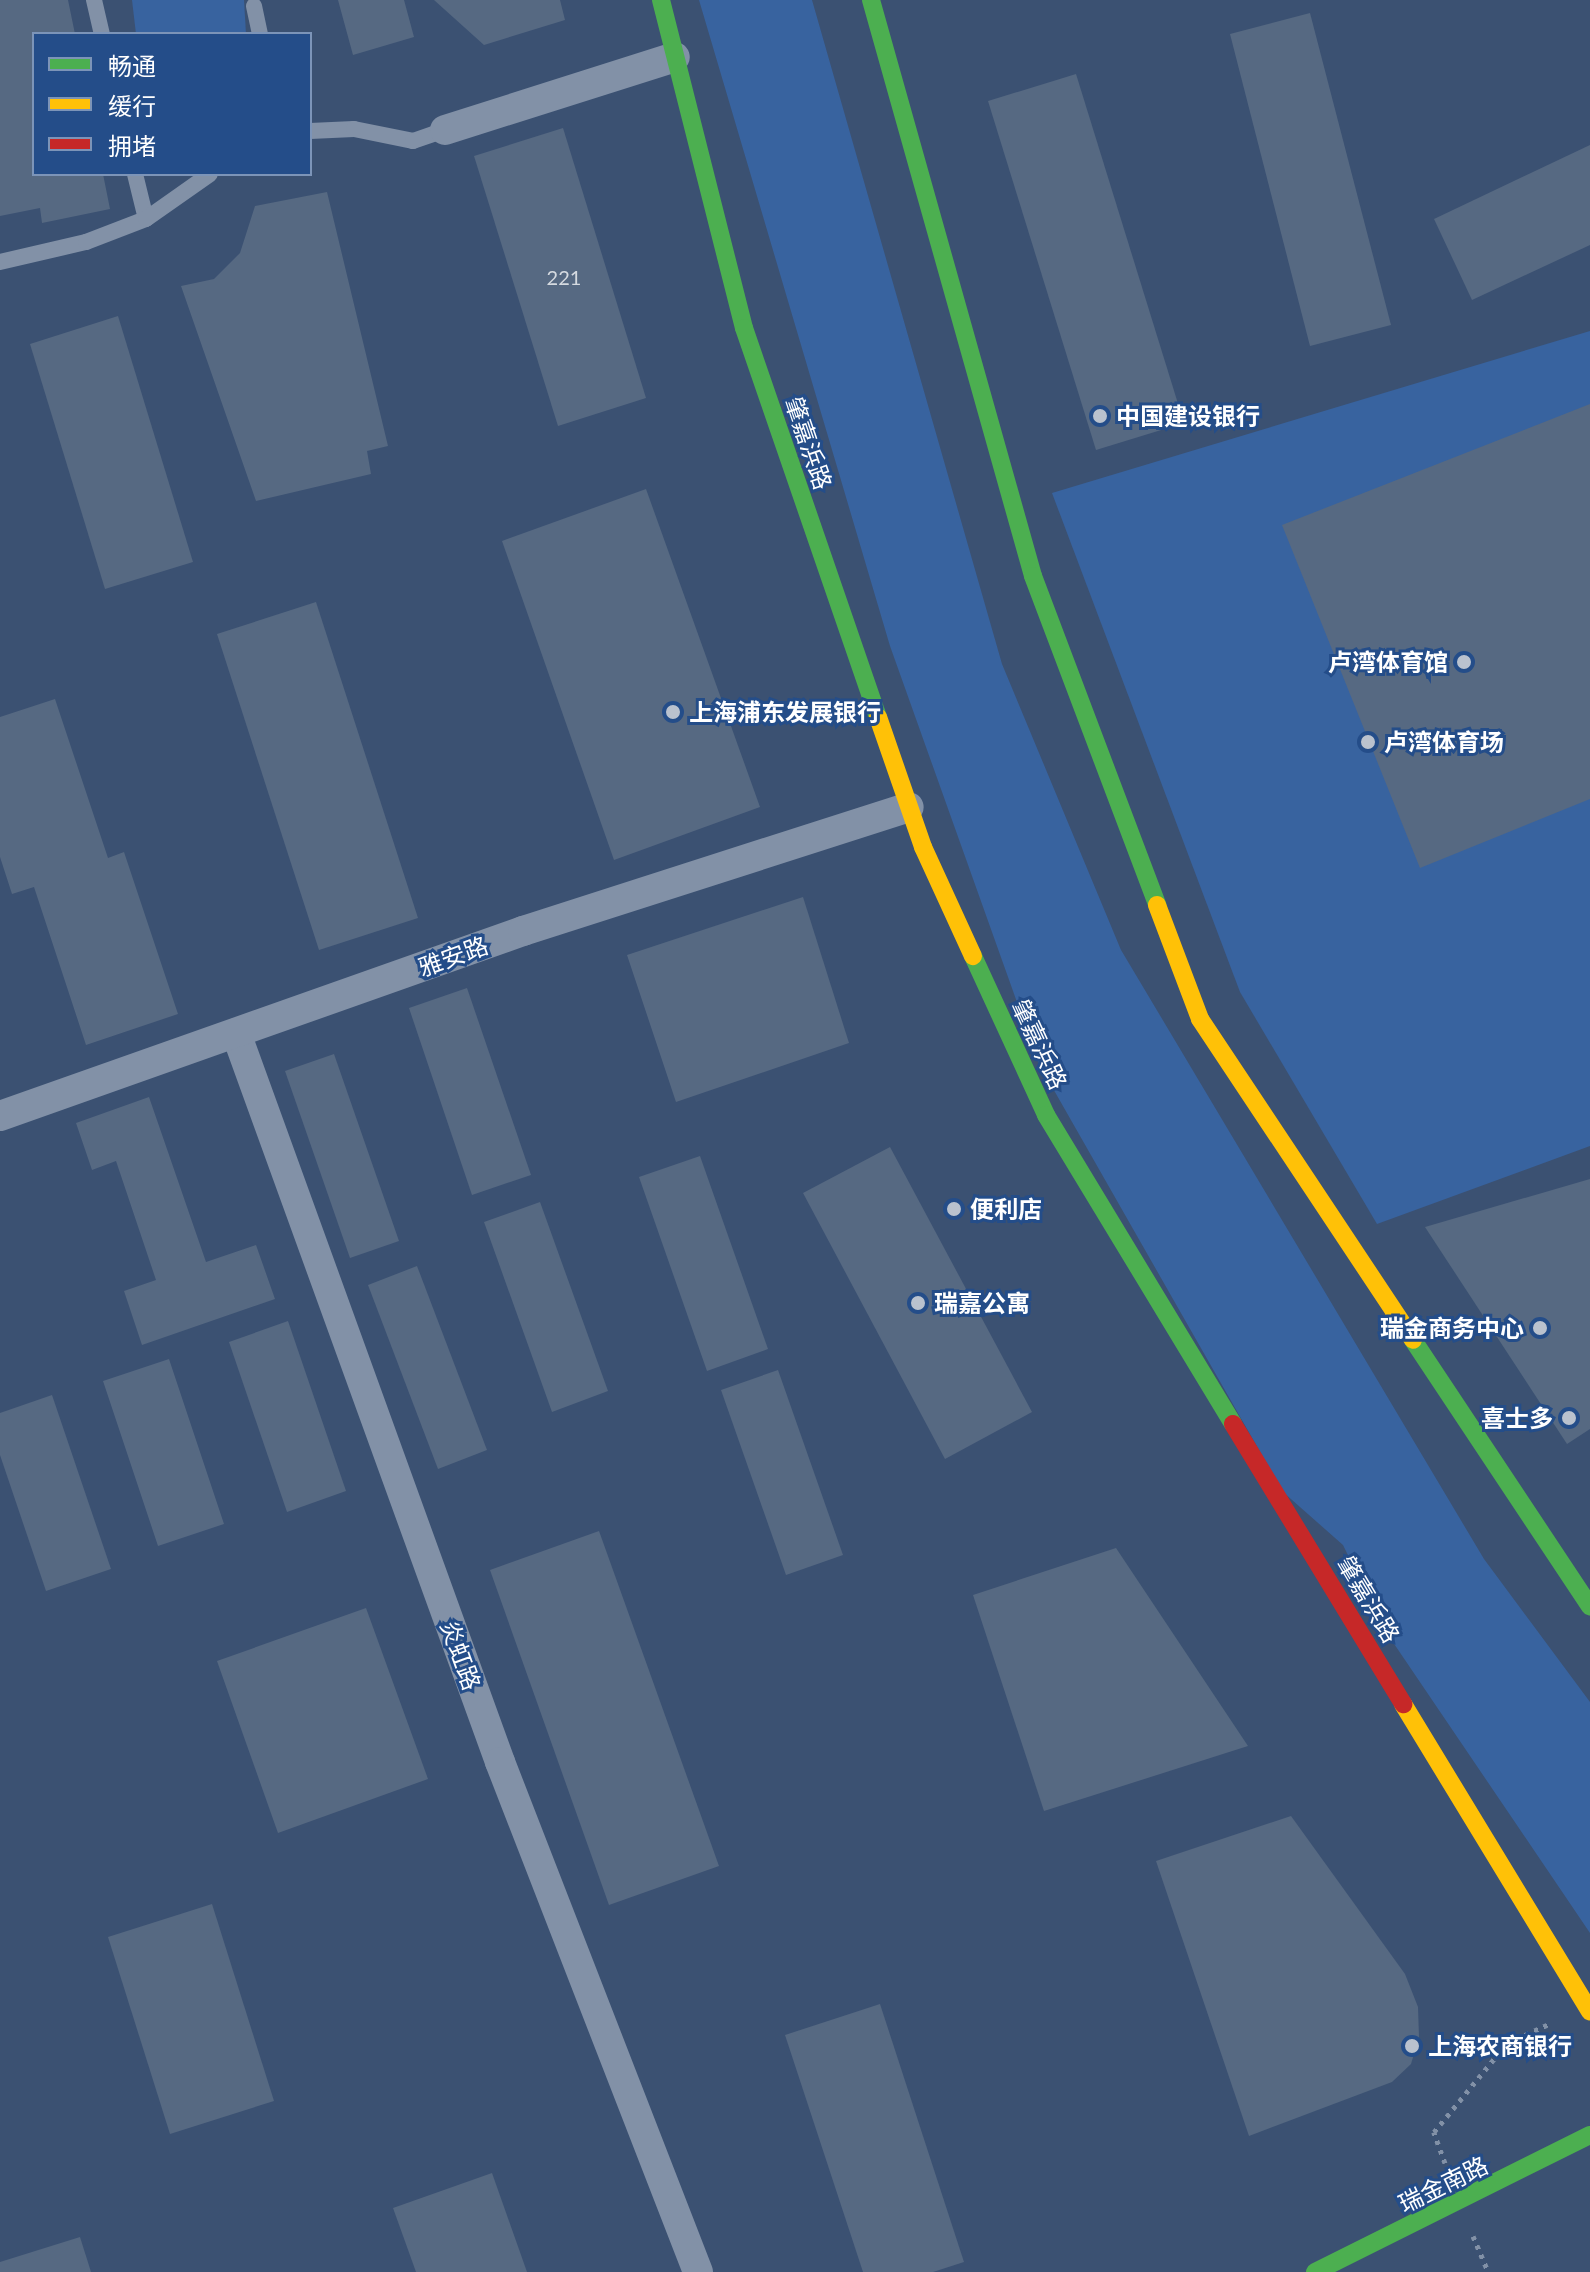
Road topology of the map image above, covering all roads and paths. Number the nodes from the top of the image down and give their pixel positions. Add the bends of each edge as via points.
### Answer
1 (94, 0) edge
2 (661, 0) edge
3 (871, 0) edge
4 (254, 6) dead end
5 (102, 32) edge
6 (260, 32) edge
7 (675, 57) junction
8 (445, 130) joint
9 (312, 131) edge
10 (135, 176) edge
11 (207, 176) edge
12 (146, 219) junction
13 (0, 262) edge
14 (909, 807) junction
15 (236, 1033) junction
16 (0, 1116) edge
17 (1590, 1606) edge
18 (1588, 2010) edge
19 (1590, 2135) edge
20 (1459, 2203) junction
21 (698, 2272) edge
22 (1315, 2272) edge
23 (1488, 2272) edge

1 - 5 lane
2 - 7 main road, 肇嘉浜路
3 - 17 main road via 1033,576 1200,1019
4 - 6 lane
7 - 8 street
7 - 14 main road, 肇嘉浜路 via 744,328
8 - 9 lane via 413,141 354,129
10 - 12 lane
11 - 12 lane
12 - 13 lane via 86,242
14 - 15 street, 雅安路 via 523,931
14 - 18 main road, 肇嘉浜路 via 1046,1115
15 - 16 street, 雅安路
15 - 21 street, 炎虹路 via 500,1762
18 - 20 path via 1507,2043 1434,2132
19 - 20 main road, 瑞金南路
20 - 22 main road, 瑞金南路
20 - 23 path

